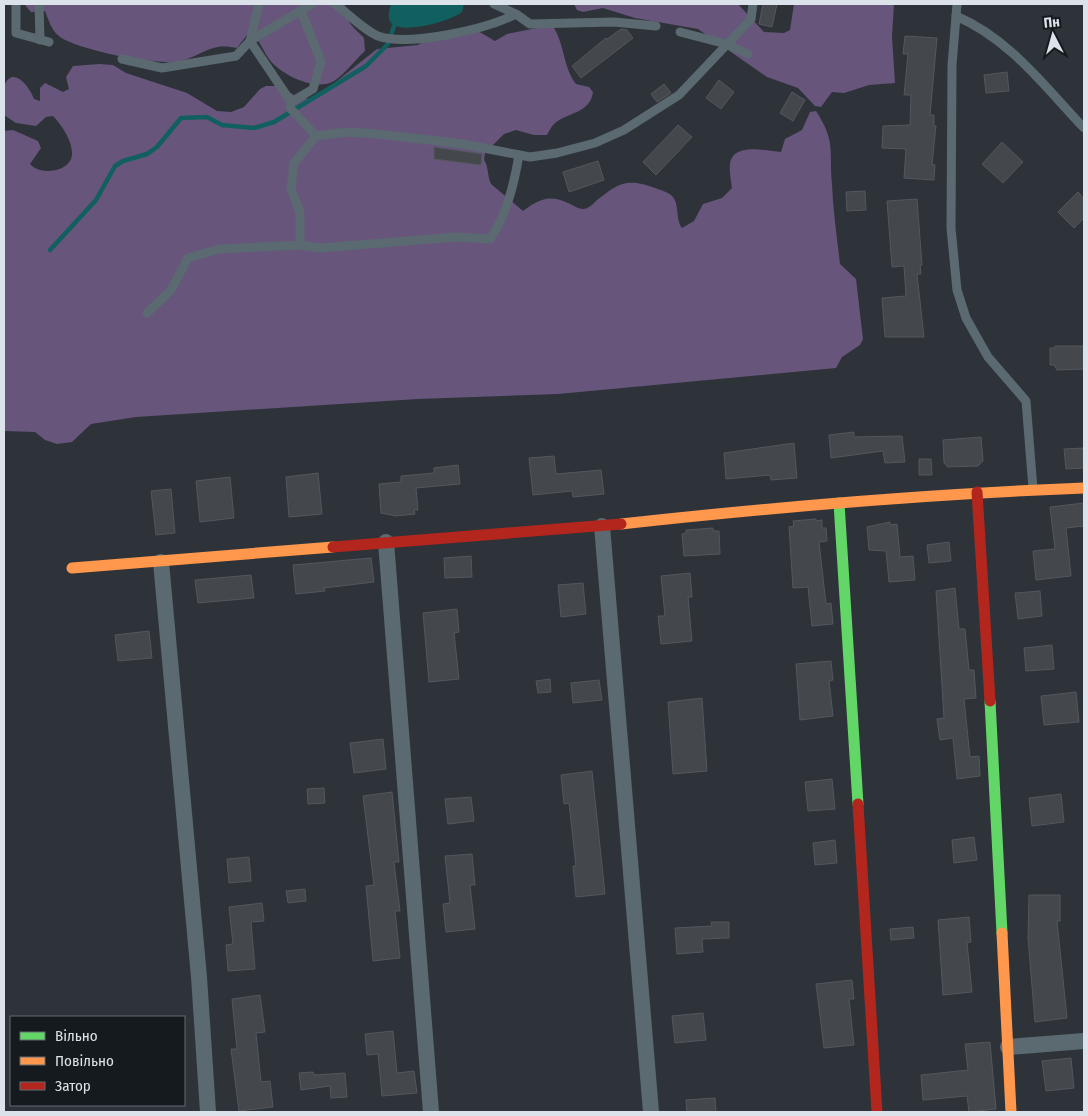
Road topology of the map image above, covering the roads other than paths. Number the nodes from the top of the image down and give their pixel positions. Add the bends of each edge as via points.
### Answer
1 (16, 4) edge
2 (39, 4) edge
3 (259, 4) edge
4 (312, 4) edge
5 (335, 4) edge
6 (494, 4) edge
7 (752, 4) edge
8 (956, 4) edge
9 (302, 11) junction
10 (516, 14) junction
11 (956, 16) junction
12 (656, 26) dead end
13 (680, 32) dead end
14 (250, 41) junction
15 (726, 44) junction
16 (748, 54) dead end
17 (122, 59) dead end
18 (292, 108) junction
19 (1084, 128) edge
20 (316, 136) junction
21 (519, 155) junction
22 (300, 245) junction
23 (147, 313) dead end
24 (1084, 488) edge
25 (1033, 490) junction
26 (977, 492) junction
27 (839, 503) junction
28 (602, 526) junction
29 (386, 542) junction
30 (161, 562) junction
31 (72, 568) dead end
32 (1084, 1041) edge
33 (1008, 1047) junction
34 (208, 1112) edge
35 (431, 1112) edge
36 (651, 1112) edge
37 (877, 1112) edge
38 (1011, 1112) edge

1 - 2 lane via 16,33 45,41
3 - 14 lane
4 - 9 lane
5 - 10 lane via 378,36 409,39 497,24
6 - 10 lane
7 - 15 lane via 751,19
8 - 11 lane
9 - 14 lane
9 - 18 lane via 321,62 312,88
10 - 12 lane via 530,24 614,22
11 - 19 lane via 978,26 1011,50
11 - 25 lane via 952,65 951,228 957,290 966,318 988,358 1026,401
13 - 15 lane
14 - 17 lane via 236,56 162,68
14 - 18 lane
15 - 16 lane
15 - 21 lane via 679,95 624,130 595,143 557,153 530,157
18 - 20 lane
20 - 21 lane via 347,132 378,134 463,144
20 - 22 lane via 294,163 291,188 300,213
21 - 22 lane via 501,223 490,239 456,237 321,248
22 - 23 lane via 219,249 188,258 171,290
24 - 25 street
25 - 26 street
26 - 27 street
26 - 33 street
27 - 28 street
27 - 37 street
28 - 29 street
28 - 36 street
29 - 30 street
29 - 35 street
30 - 31 street
30 - 34 street via 199,977
32 - 33 street
33 - 38 street

